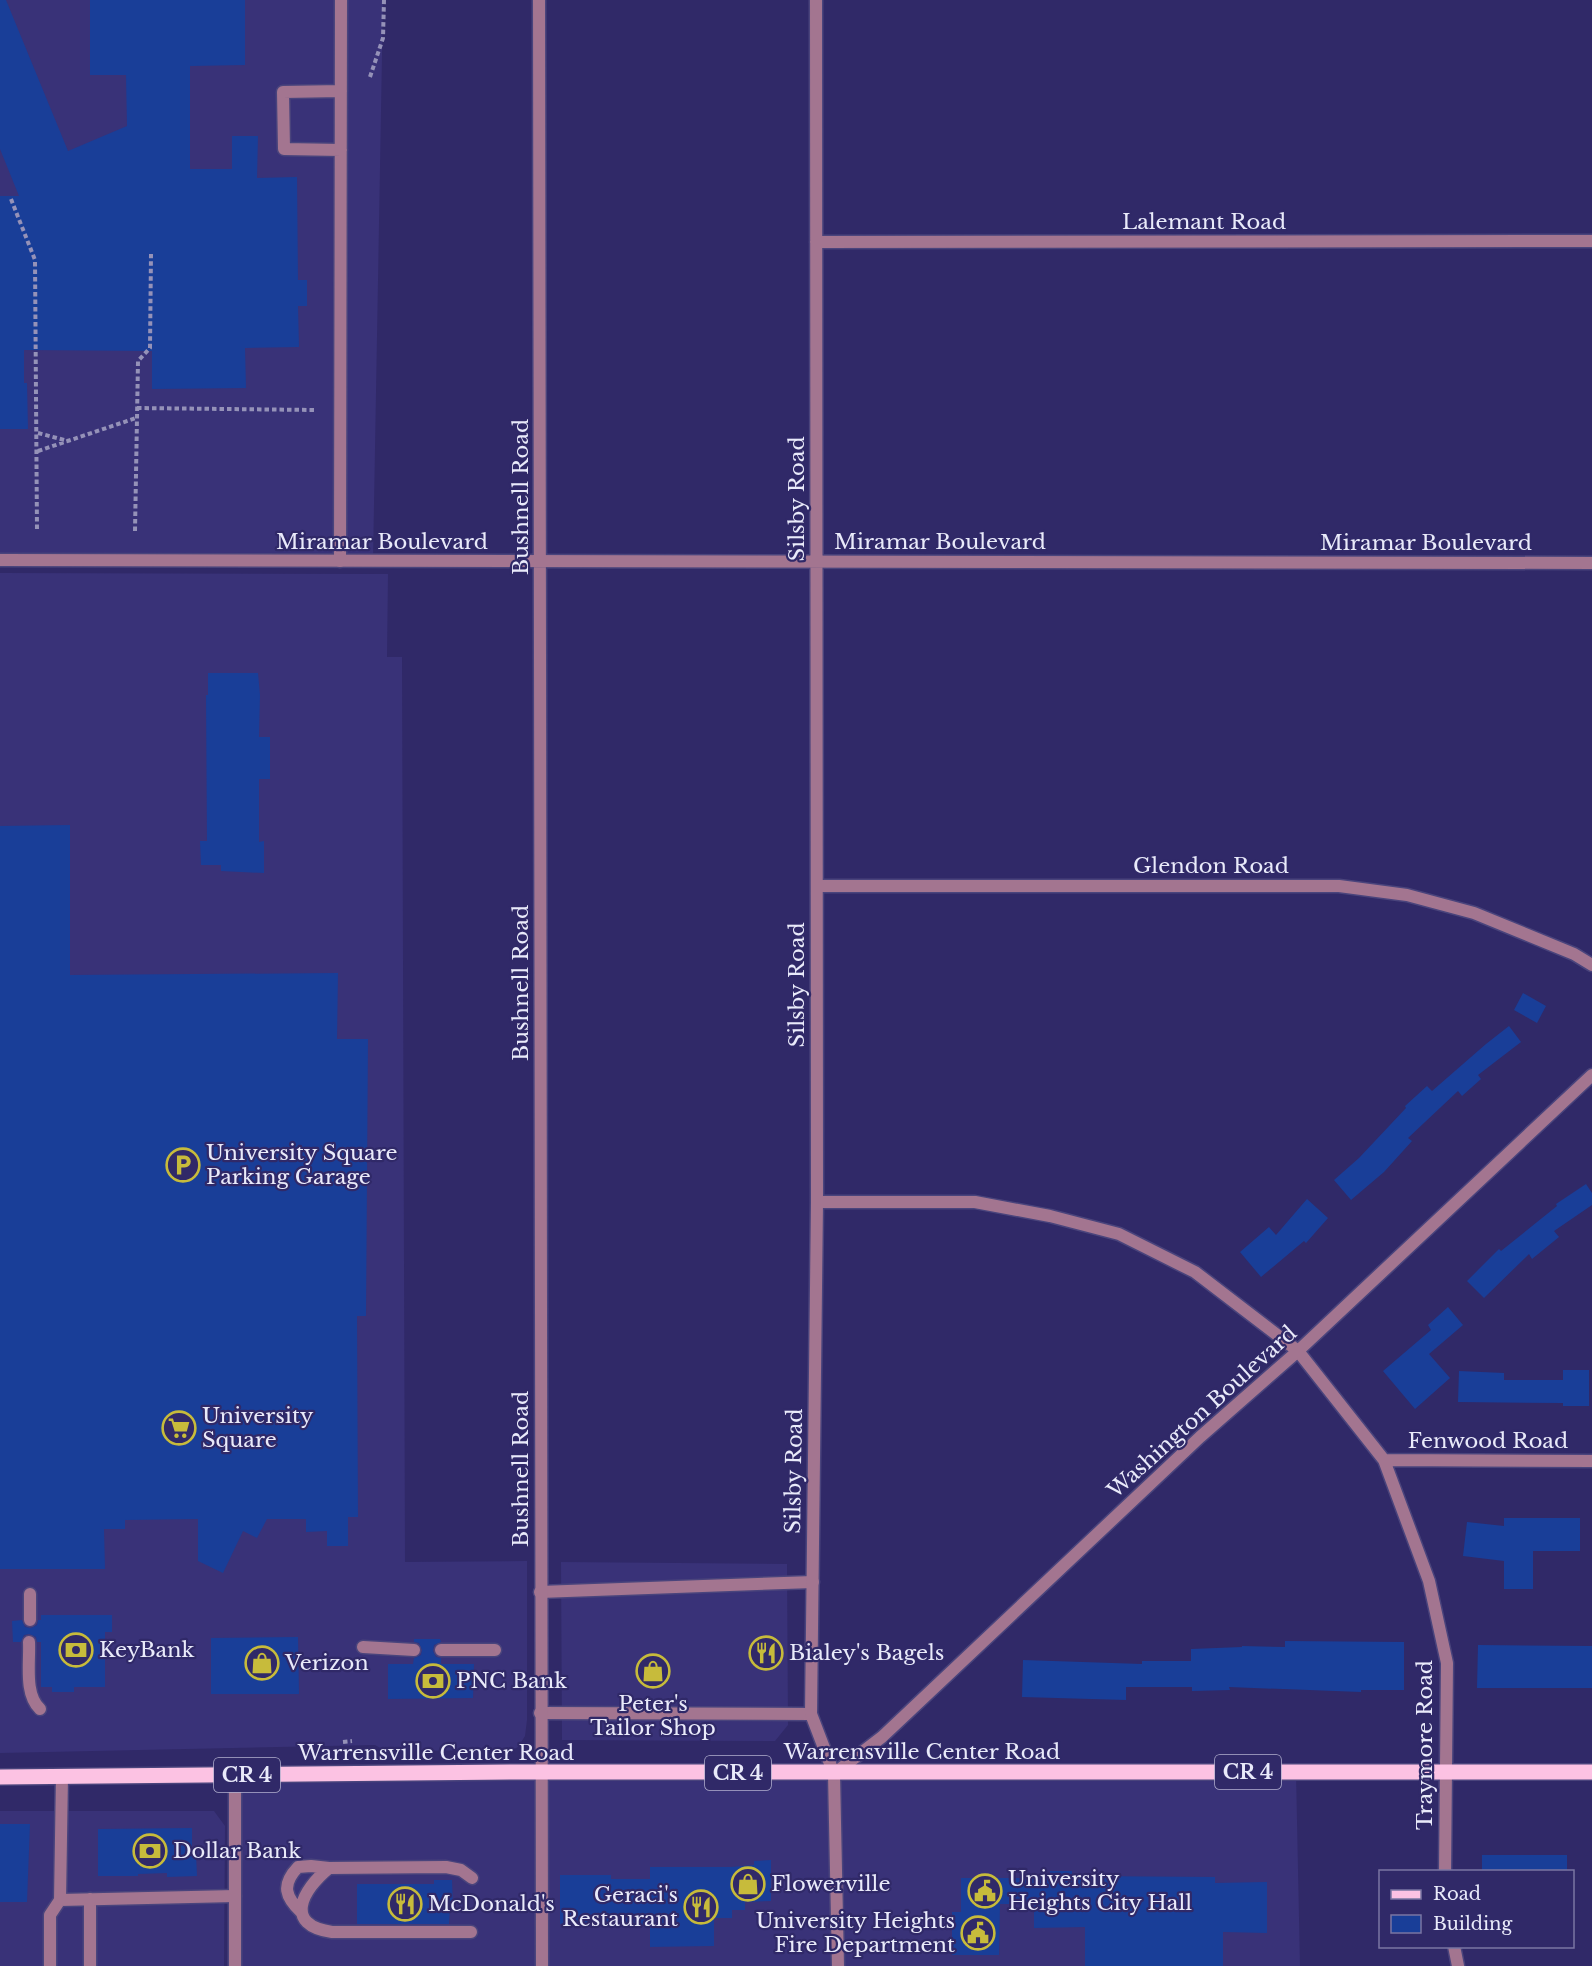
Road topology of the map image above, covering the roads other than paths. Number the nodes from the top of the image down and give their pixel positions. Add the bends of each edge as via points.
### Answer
1 (341, 0) edge
2 (539, 0) edge
3 (816, 0) edge
4 (341, 91) junction
5 (341, 150) junction
6 (1592, 241) edge
7 (816, 242) junction
8 (0, 560) edge
9 (340, 561) junction
10 (817, 561) junction
11 (540, 562) junction
12 (1592, 563) edge
13 (817, 886) junction
14 (1592, 965) edge
15 (1592, 1074) edge
16 (817, 1202) junction
17 (1298, 1351) junction
18 (1384, 1460) junction
19 (1592, 1461) edge
20 (813, 1582) junction
21 (540, 1592) junction
22 (30, 1594) dead end
23 (30, 1620) dead end
24 (29, 1642) dead end
25 (363, 1647) dead end
26 (414, 1650) dead end
27 (441, 1650) dead end
28 (495, 1650) dead end
29 (40, 1709) dead end
30 (540, 1713) junction
31 (811, 1714) junction
32 (1447, 1771) junction
33 (1592, 1772) edge
34 (540, 1773) junction
35 (834, 1774) junction
36 (235, 1775) junction
37 (62, 1776) junction
38 (0, 1777) edge
39 (329, 1868) junction
40 (1445, 1870) edge
41 (472, 1878) dead end
42 (235, 1896) junction
43 (90, 1899) junction
44 (60, 1900) junction
45 (302, 1913) junction
46 (471, 1932) dead end
47 (1454, 1948) edge
48 (50, 1966) edge
49 (90, 1966) edge
50 (235, 1966) edge
51 (542, 1966) edge
52 (838, 1966) edge
53 (1458, 1966) edge

1 - 4 street
2 - 11 street, Bushnell Road
3 - 7 street, Silsby Road
4 - 5 street
4 - 5 street via 284,92 284,150
5 - 9 street
6 - 7 street, Lalemant Road
7 - 10 street, Silsby Road
8 - 9 street, Miramar Boulevard
9 - 11 street, Miramar Boulevard
10 - 11 street, Miramar Boulevard
10 - 12 street, Miramar Boulevard
10 - 13 street, Silsby Road
11 - 21 street, Bushnell Road
13 - 14 street, Glendon Road via 1339,886 1407,895 1474,913
13 - 16 street, Silsby Road
15 - 17 street, Washington Boulevard
16 - 17 street, Traymore Road via 975,1202 1119,1234 1195,1272
16 - 20 street, Silsby Road
17 - 18 street, Traymore Road
17 - 35 street, Washington Boulevard via 1200,1437 882,1737
18 - 19 street, Fenwood Road
18 - 32 street, Traymore Road via 1429,1581 1447,1663
20 - 21 street
20 - 31 street, Silsby Road
21 - 30 street, Bushnell Road
22 - 23 street
24 - 29 street via 30,1690
25 - 26 street
27 - 28 street
30 - 31 street
30 - 34 street, Bushnell Road
31 - 35 street, Silsby Road
32 - 33 main road, Warrensville Center Road / CR 4
32 - 35 main road, Warrensville Center Road / CR 4
32 - 40 street, Traymore Road
34 - 35 main road, Warrensville Center Road / CR 4
34 - 36 main road, Warrensville Center Road / CR 4
34 - 51 street, Bushnell Road
35 - 52 street, Silsby Road
36 - 37 main road, Warrensville Center Road / CR 4
36 - 42 street
37 - 38 main road, Warrensville Center Road / CR 4
37 - 44 street
39 - 41 street via 446,1867
39 - 45 street via 303,1898
39 - 45 street via 298,1867 290,1876 287,1893
42 - 43 street
42 - 50 street
43 - 44 street
43 - 49 street
44 - 48 street via 50,1914
45 - 46 street via 311,1927 333,1932
47 - 53 street

